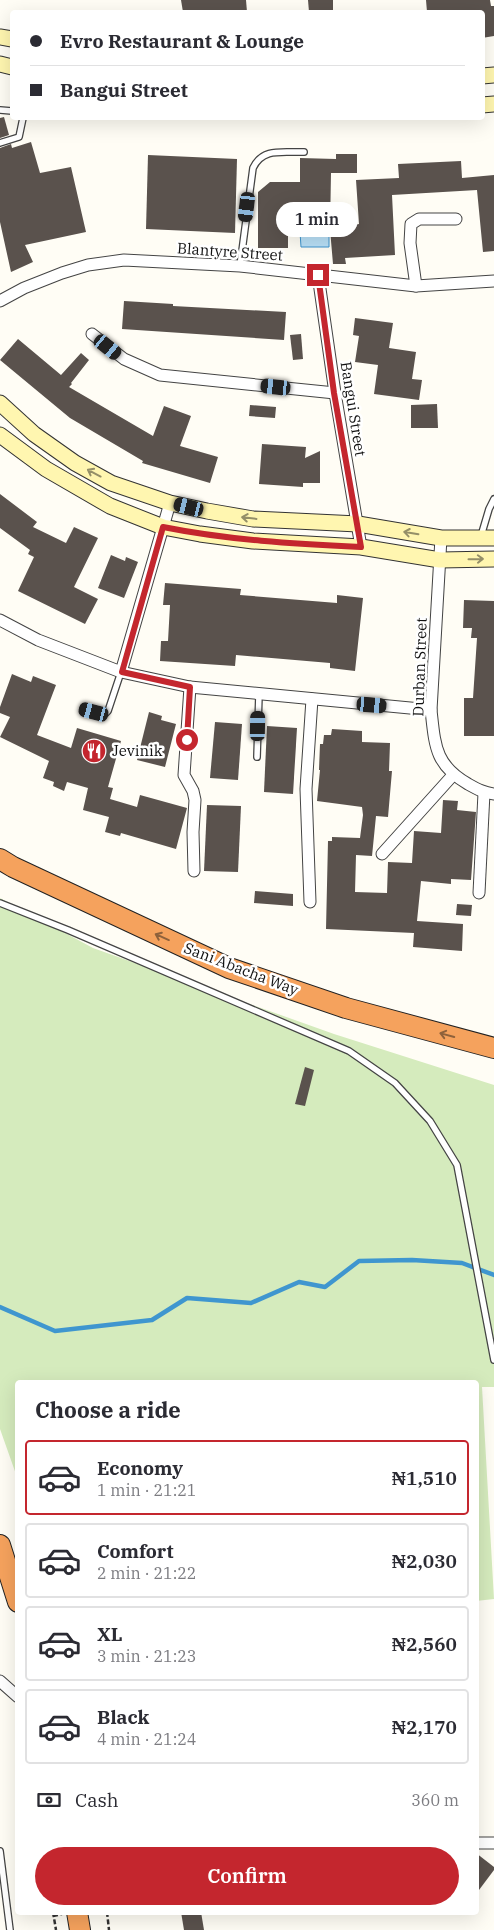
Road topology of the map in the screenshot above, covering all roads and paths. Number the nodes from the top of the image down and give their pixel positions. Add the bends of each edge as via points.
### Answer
1 (23, 120) edge
2 (0, 143) edge
3 (304, 152) dead end
4 (456, 219) dead end
5 (240, 266) junction
6 (318, 275) junction
7 (494, 281) edge
8 (416, 286) junction
9 (0, 301) edge
10 (92, 334) dead end
11 (334, 393) junction
12 (0, 404) edge
13 (0, 435) edge
14 (494, 498) edge
15 (170, 502) junction
16 (358, 524) junction
17 (163, 527) junction
18 (441, 538) junction
19 (487, 538) edge
20 (361, 547) junction
21 (494, 559) edge
22 (440, 560) junction
23 (0, 620) edge
24 (122, 672) junction
25 (190, 687) junction
26 (259, 694) junction
27 (312, 699) junction
28 (83, 709) dead end
29 (431, 710) junction
30 (257, 757) dead end
31 (453, 775) junction
32 (489, 794) edge
33 (382, 854) dead end
34 (4, 865) edge
35 (194, 871) dead end
36 (479, 893) dead end
37 (310, 902) dead end
38 (0, 903) edge
39 (494, 1048) edge
40 (494, 1360) edge
41 (0, 1545) edge
42 (15, 1592) edge
43 (0, 1682) edge
44 (15, 1694) edge
45 (479, 1843) edge
46 (494, 1843) edge
47 (0, 1851) edge
48 (53, 1915) edge
49 (78, 1915) edge
50 (107, 1915) edge
51 (10, 1930) edge
52 (56, 1930) edge
53 (80, 1930) edge
54 (110, 1930) edge

1 - 2 lane via 19,137
3 - 5 lane via 264,154 256,160 252,168
4 - 8 street via 418,219 411,224
5 - 6 street, Blantyre Street
5 - 9 street, Blantyre Street via 124,260 62,273
6 - 8 street, Blantyre Street
6 - 11 street, Bangui Street
7 - 8 street, Blantyre Street
10 - 11 street via 124,359 160,374
11 - 16 street, Bangui Street
15 -> 12 main road via 111,483 75,463 34,434
13 - 17 main road via 46,470 110,506
14 - 19 lane via 489,509
16 -> 15 main road via 253,519
15 - 17 street
18 -> 16 main road
16 - 20 street, Bangui Street
17 - 20 main road via 252,541
17 - 24 street
18 - 19 main road
18 - 22 street, Durban Street
20 - 22 main road
22 -> 21 main road
22 - 29 street, Durban Street
23 - 24 street via 38,640
24 - 25 street
24 - 28 lane via 104,715
25 - 26 street
25 - 35 street via 184,774 194,791 195,800
26 - 27 street
26 - 30 lane
27 - 29 street
27 - 37 street via 306,789
29 - 31 street, Durban Street via 434,738 441,760
31 - 32 street, Durban Street
31 - 33 street
32 - 36 street
39 -> 34 highway, Sani Abacha Way via 346,1008 230,968
38 - 40 lane via 349,1051 395,1083 430,1120 458,1165
41 - 42 highway
43 - 44 street
45 - 46 street
47 - 51 lane
48 - 52 path
49 - 53 highway
50 - 54 path

